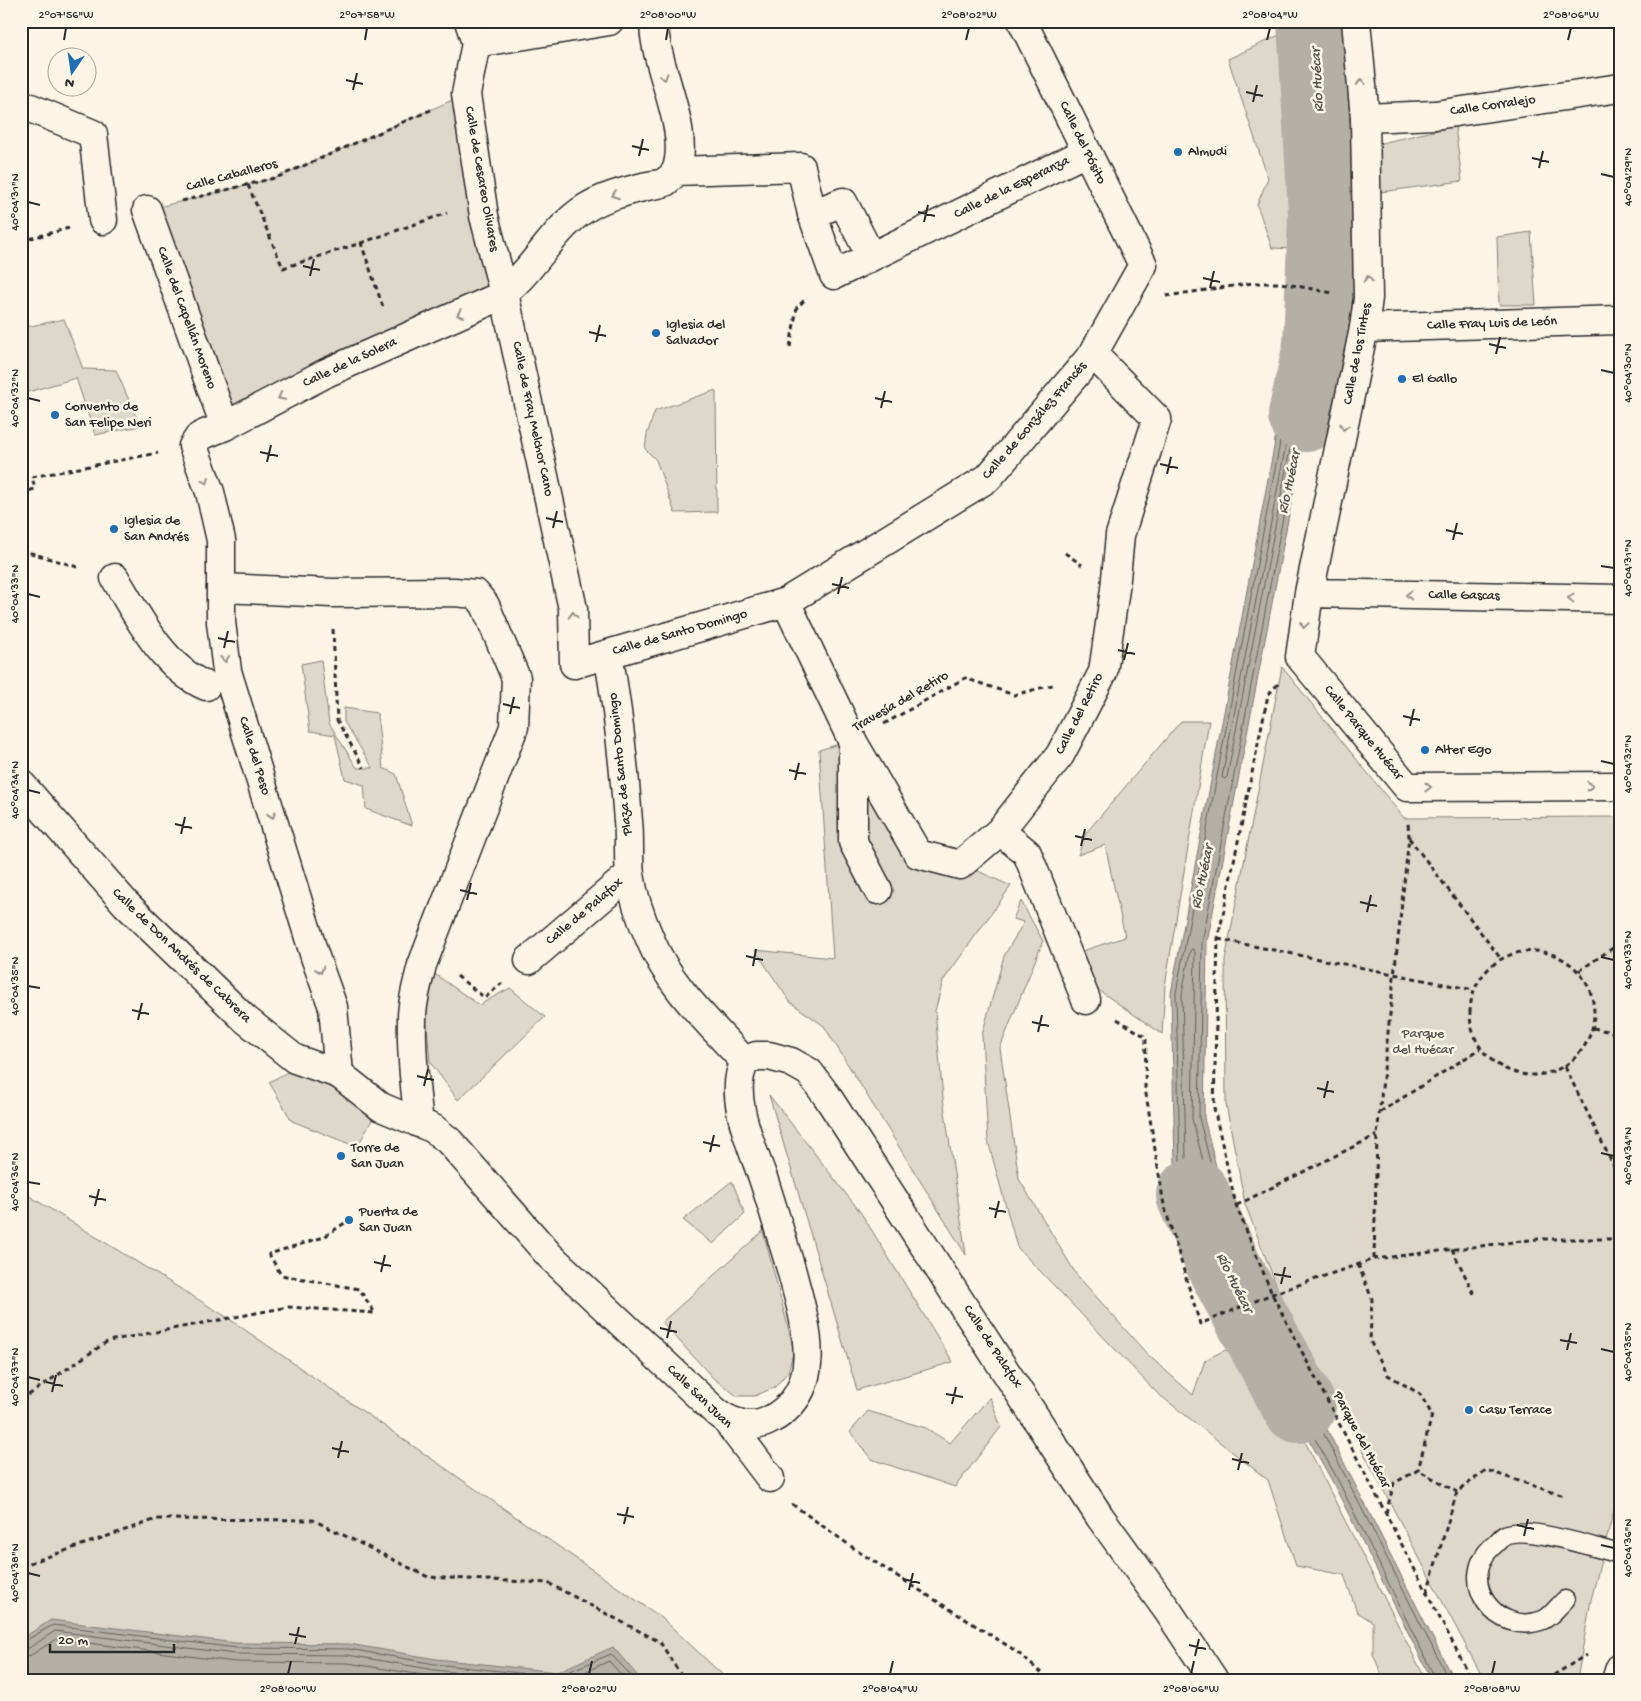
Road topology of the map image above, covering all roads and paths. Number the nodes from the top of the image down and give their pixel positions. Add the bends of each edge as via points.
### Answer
1 (609, 21) edge
2 (1022, 21) edge
3 (1356, 21) edge
4 (654, 25) edge
5 (472, 32) edge
6 (1620, 88) edge
7 (466, 94) junction
8 (21, 104) edge
9 (1365, 118) junction
10 (1086, 152) junction
11 (676, 172) junction
12 (248, 185) junction
13 (147, 210) joint
14 (450, 212) dead end
15 (812, 214) junction
16 (103, 220) joint
17 (21, 241) edge
18 (360, 243) junction
19 (864, 243) dead end
20 (1143, 265) joint
21 (834, 275) junction
22 (504, 293) junction
23 (1341, 294) dead end
24 (1158, 297) dead end
25 (1620, 320) edge
26 (1364, 328) junction
27 (397, 340) junction
28 (790, 348) dead end
29 (1093, 354) junction
30 (224, 426) junction
31 (196, 442) junction
32 (21, 493) edge
33 (21, 550) edge
34 (115, 578) joint
35 (221, 588) junction
36 (1309, 593) junction
37 (332, 599) junction
38 (1620, 599) edge
39 (786, 602) junction
40 (608, 654) junction
41 (1300, 657) junction
42 (574, 664) joint
43 (1103, 672) junction
44 (206, 686) dead end
45 (853, 742) junction
46 (364, 768) dead end
47 (21, 784) edge
48 (1620, 786) edge
49 (1407, 787) junction
50 (1000, 831) junction
51 (1408, 837) junction
52 (630, 874) junction
53 (878, 890) dead end
54 (1218, 939) junction
55 (1620, 943) edge
56 (428, 954) junction
57 (1501, 958) junction
58 (529, 960) joint
59 (1579, 972) junction
60 (1394, 974) junction
61 (1474, 990) junction
62 (1086, 1000) joint
63 (1593, 1028) junction
64 (1620, 1034) edge
65 (1480, 1049) junction
66 (745, 1062) junction
67 (1565, 1066) junction
68 (339, 1074) junction
69 (1380, 1112) junction
70 (419, 1123) junction
71 (1377, 1135) junction
72 (1620, 1164) edge
73 (1617, 1174) junction
74 (1620, 1179) edge
75 (1236, 1205) junction
76 (350, 1220) dead end
77 (1620, 1239) edge
78 (1452, 1249) junction
79 (1374, 1258) junction
80 (1358, 1264) junction
81 (1272, 1294) junction
82 (1475, 1296) dead end
83 (21, 1400) edge
84 (726, 1420) junction
85 (1418, 1470) junction
86 (770, 1478) joint
87 (1457, 1492) junction
88 (1564, 1496) dead end
89 (1386, 1513) junction
90 (1620, 1554) edge
91 (21, 1566) edge
92 (1427, 1592) junction
93 (1565, 1600) dead end
94 (1620, 1668) edge
95 (684, 1680) edge
96 (1049, 1680) edge
97 (1214, 1680) edge
98 (1472, 1680) edge
99 (1616, 1680) edge

1 - 5 street
2 - 10 street, Calle del Pósito
9 -> 3 street, Calle de los Tintes
4 -> 11 street via 679,144
5 - 7 street, Calle de Cesareo Olivares
6 - 9 street, Calle Corralejo via 1435,115
7 - 12 path, Calle Caballeros via 278,177
7 - 22 street, Calle de Cesareo Olivares via 484,216
8 - 16 street via 93,134
26 -> 9 street, Calle de los Tintes via 1368,298
10 - 20 street, Calle del Pósito
10 - 21 street, Calle de la Esperanza
11 - 15 street via 801,167
11 -> 22 street, Calle de la Solera via 666,181 622,192 585,208 552,239
12 - 13 path, Calle Caballeros
12 - 18 path via 283,268
13 - 30 street, Calle del Capellán Moreno
14 - 18 path
15 - 19 street via 843,202
15 - 21 street
16 - 17 path
18 - 27 path
20 - 29 street, Calle de González Francés
21 - 28 path via 797,307
22 -> 27 street, Calle de la Solera
42 -> 22 street, Calle de Fray Melchor Cano via 573,609
23 - 24 path via 1281,283 1253,283
25 - 26 street, Calle Fray Luis de León
26 -> 36 street, Calle de los Tintes
27 -> 30 street, Calle de la Solera
29 - 39 street, Calle de González Francés via 988,478
29 - 43 street, Calle del Retiro via 1157,420 1120,535
30 - 31 street, Calle de la Solera
31 - 32 path via 32,477 35,489
31 -> 35 street, Calle del Peso via 218,519
33 - 34 path
34 - 44 street via 163,652 193,680
35 - 37 street
35 -> 68 street, Calle del Peso via 227,672 333,1007
38 -> 36 street, Calle Gascas
36 -> 41 street
37 - 46 path via 336,720
37 - 56 street via 412,588 476,594 485,605 516,678 514,727
39 - 40 street, Calle de Santo Domingo
39 - 45 street, Calle del Retiro
40 - 42 street, Calle de Santo Domingo
40 - 52 street, Plaza de Santo Domingo via 623,765
41 - 49 street, Calle Parque Huécar
41 - 54 path, Parque del Huécar via 1268,696
43 - 45 path, Travesía del Retiro via 1014,695 965,678
43 - 50 street, Calle del Retiro via 1060,755
45 - 50 street, Calle del Retiro via 918,854 960,865
45 - 53 street, Calle del Retiro via 853,842
47 - 68 street, Calle de Don Andrés de Cabrera via 114,891 226,1002 295,1059
49 -> 48 street, Calle Parque Huécar
49 - 51 path
50 - 62 street via 1027,853
51 - 57 path
51 - 60 path
52 - 58 street, Calle de Palafox
52 - 66 street, Calle de Palafox via 650,940 670,976 696,1010
54 - 60 path
54 - 75 path, Parque del Huécar via 1214,1108
55 - 59 path
56 - 58 path via 485,998
56 - 70 street via 422,965 412,1017
57 - 59 path via 1528,951 1556,956
57 - 61 path via 1485,972
59 - 63 path via 1593,998
60 - 61 path
60 - 69 path
61 - 65 path via 1470,1020
62 - 81 path via 1146,1037 1145,1088 1164,1204 1200,1324
63 - 64 path
63 - 67 path via 1583,1050
65 - 67 path via 1504,1069 1536,1076
65 - 69 path
66 - 84 street via 739,1090 744,1122 799,1296 808,1342 808,1362 799,1392 790,1407 778,1416 763,1424
66 - 97 street, Calle de Palafox via 756,1056 769,1056 791,1062 809,1072 1100,1517
67 - 73 path
68 - 70 street, Calle de Don Andrés de Cabrera via 381,1107
69 - 71 path
70 - 84 street, Calle San Juan via 434,1129 449,1141 550,1256
71 - 75 path
71 - 79 path
72 - 73 path
73 - 74 path
75 - 81 path, Parque del Huécar
76 - 83 path via 324,1237 269,1254 280,1275 360,1289 374,1313 288,1307 108,1341
77 - 78 path via 1538,1239
78 - 79 path
78 - 82 path
79 - 80 path
80 - 81 path
80 - 85 path via 1372,1299 1370,1341 1388,1375 1420,1394 1432,1415
81 - 89 path, Parque del Huécar
84 - 86 street, Calle San Juan
85 - 87 path
85 - 89 path via 1394,1483
86 - 96 path via 798,1510 1016,1651
87 - 88 path via 1486,1470
87 - 92 path
89 - 92 path, Parque del Huécar
90 - 93 lane via 1534,1532 1505,1535 1483,1554 1477,1584 1490,1610 1515,1624 1544,1620
91 - 95 path via 157,1519 313,1520 428,1577 548,1583 660,1642
92 - 98 path, Parque del Huécar
94 - 99 street

